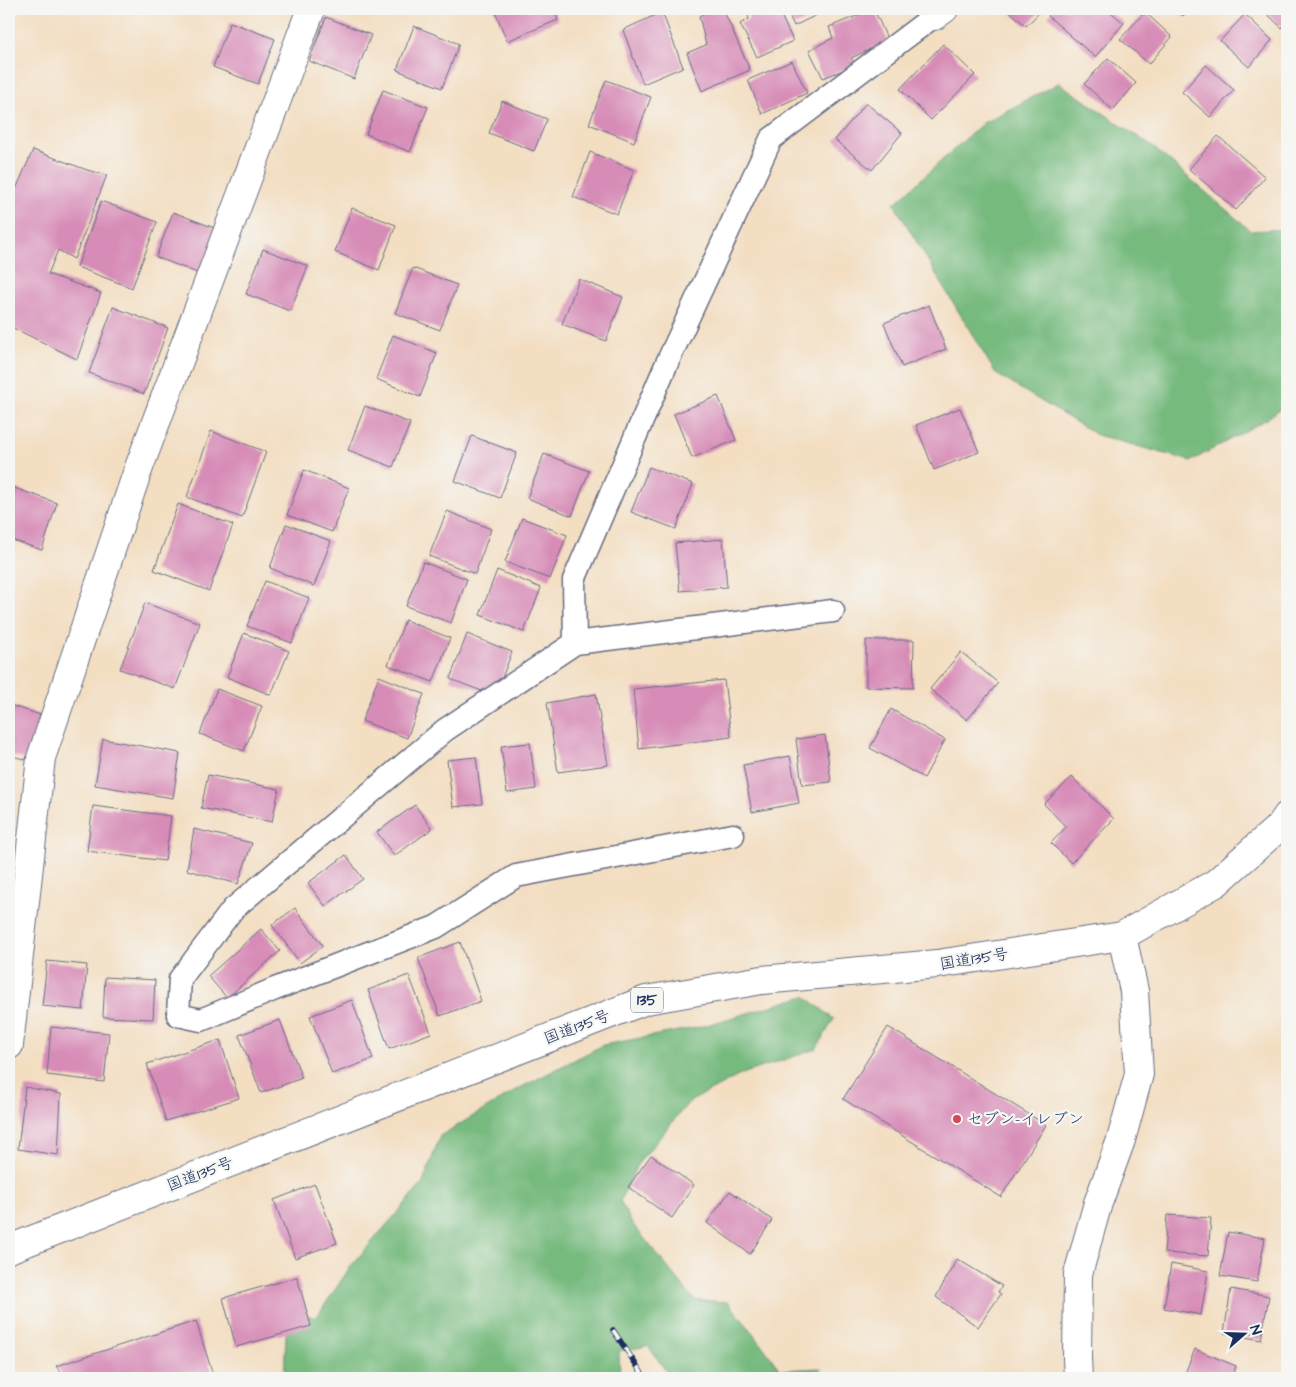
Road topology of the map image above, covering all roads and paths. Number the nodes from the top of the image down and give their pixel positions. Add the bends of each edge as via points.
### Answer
1 (311, 9) edge
2 (939, 13) edge
3 (833, 611) dead end
4 (575, 643) junction
5 (1287, 816) edge
6 (733, 836) dead end
7 (1122, 936) junction
8 (9, 1045) edge
9 (9, 1249) edge
10 (1078, 1378) edge

1 - 8 main road via 138,470 41,758
2 - 4 lane via 772,139 666,365 574,580
3 - 4 lane
4 - 6 lane via 445,730 233,908 180,979 178,1015 201,1020 436,927 516,876
5 - 7 main road, 国道135号 / 135 via 1216,883
7 - 9 main road, 国道135号 / 135 via 937,964 762,980 646,1000
7 - 10 main road via 1134,990 1139,1074 1122,1140 1098,1202 1078,1274

